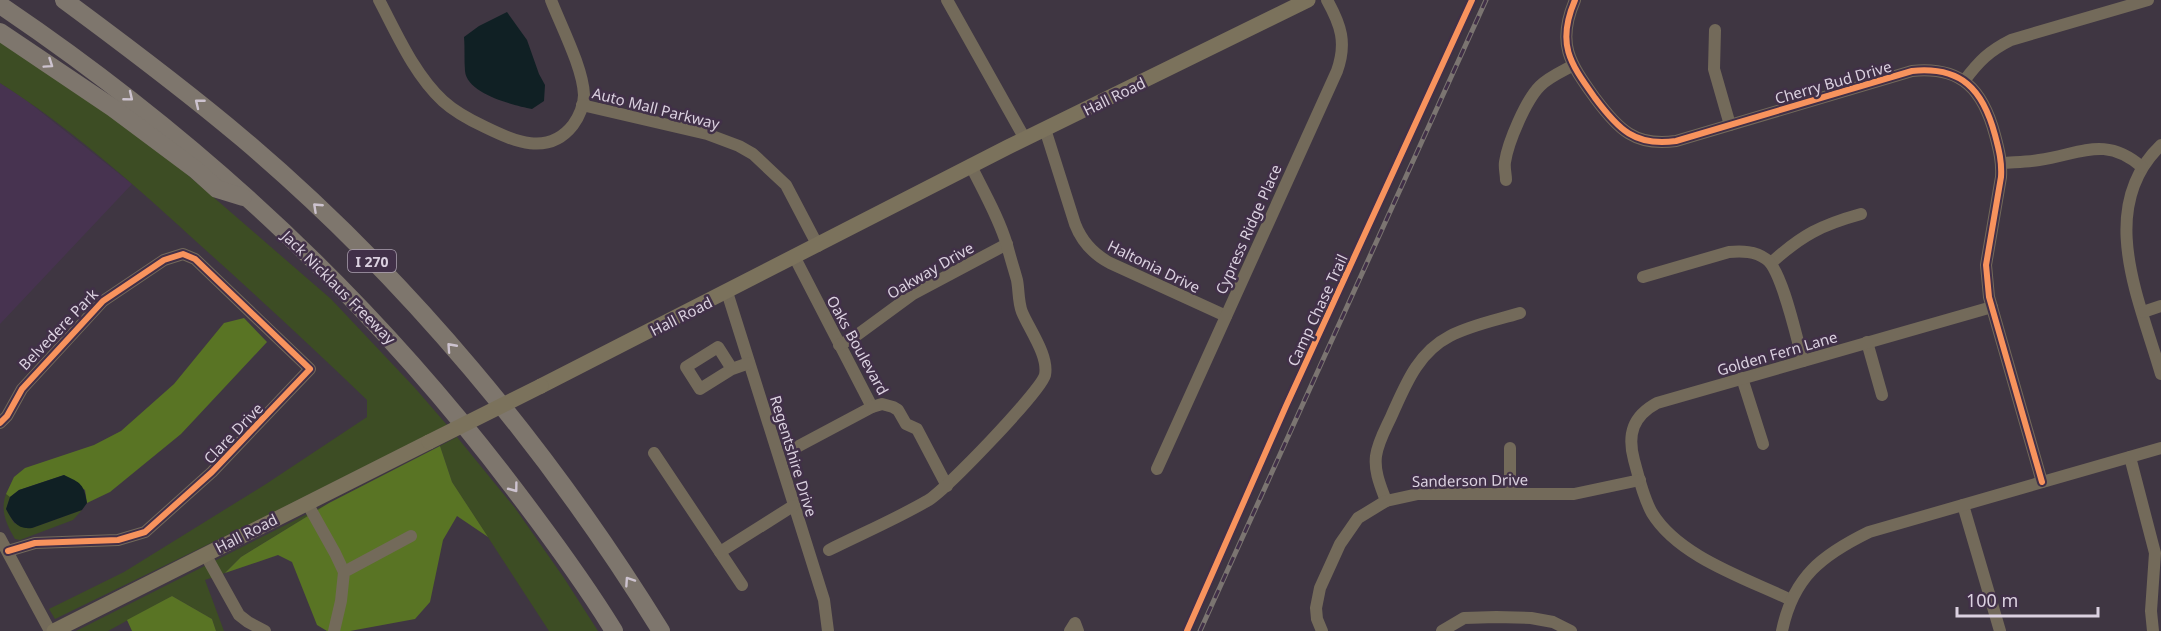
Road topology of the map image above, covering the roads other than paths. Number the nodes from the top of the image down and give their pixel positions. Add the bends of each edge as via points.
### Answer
1 (64, 0) edge
2 (81, 0) edge
3 (379, 0) edge
4 (550, 0) edge
5 (947, 0) edge
6 (1308, 0) edge
7 (1328, 0) edge
8 (1575, 0) edge
9 (2148, 0) edge
10 (0, 5) edge
11 (1715, 30) dead end
12 (0, 32) edge
13 (148, 61) junction
14 (1572, 66) junction
15 (1964, 81) junction
16 (582, 105) junction
17 (1730, 125) junction
18 (1045, 129) junction
19 (1025, 139) junction
20 (2161, 146) edge
21 (2002, 163) junction
22 (971, 166) junction
23 (2142, 167) junction
24 (1506, 180) dead end
25 (249, 199) junction
26 (1862, 214) dead end
27 (1007, 244) junction
28 (818, 246) junction
29 (183, 254) joint
30 (795, 258) junction
31 (1771, 264) junction
32 (1643, 277) dead end
33 (728, 292) junction
34 (1992, 306) junction
35 (2161, 306) edge
36 (2143, 312) junction
37 (1520, 313) dead end
38 (1226, 316) junction
39 (1867, 342) junction
40 (839, 345) junction
41 (1803, 361) junction
42 (749, 363) junction
43 (732, 369) dead end
44 (2161, 374) edge
45 (1742, 378) junction
46 (1882, 395) dead end
47 (872, 407) junction
48 (0, 423) edge
49 (1763, 444) dead end
50 (795, 448) dead end
51 (1510, 448) dead end
52 (2161, 448) edge
53 (654, 453) dead end
54 (2130, 457) junction
55 (1157, 469) dead end
56 (1640, 480) junction
57 (2042, 482) junction
58 (947, 486) junction
59 (1510, 494) junction
60 (1386, 501) junction
61 (307, 503) junction
62 (1963, 505) junction
63 (794, 506) junction
64 (411, 536) dead end
65 (0, 538) edge
66 (829, 550) dead end
67 (8, 551) junction
68 (720, 552) junction
69 (205, 554) junction
70 (344, 572) junction
71 (742, 585) dead end
72 (1791, 600) junction
73 (52, 631) edge
74 (265, 631) edge
75 (334, 631) edge
76 (614, 631) edge
77 (661, 631) edge
78 (828, 631) edge
79 (1070, 631) edge
80 (1078, 631) edge
81 (1322, 631) edge
82 (1442, 631) edge
83 (1571, 631) edge
84 (1782, 631) edge
85 (2000, 631) edge
86 (2153, 631) edge

1 - 13 highway, I 270
2 - 13 highway
3 - 16 street via 426,83 465,117 514,141 539,143 570,128
4 - 16 street, Auto Mall Parkway via 581,77
5 - 19 street
6 - 18 main road, Hall Road
7 - 38 street, Cypress Ridge Place via 1340,28 1342,56
8 - 14 street, Cherry Bud Drive via 1567,24
9 - 15 street via 2011,40 1978,63
10 -> 25 highway, Jack Nicklaus Freeway / I 270 via 114,85
11 - 17 street via 1714,69
12 -> 25 highway via 113,108 217,189
77 -> 13 highway, I 270 via 556,476 410,301 295,186
14 - 17 street, Cherry Bud Drive via 1610,119 1640,139 1676,141
14 - 24 street via 1545,82 1529,101 1508,148
15 - 17 street, Cherry Bud Drive via 1939,71 1912,71
15 - 21 street, Cherry Bud Drive via 1988,111
16 - 28 street, Auto Mall Parkway via 707,134 753,154 786,185
18 - 19 main road, Hall Road
18 - 38 street, Haltonia Drive via 1075,224 1088,247 1110,263
19 - 22 main road, Hall Road
20 - 23 street
21 - 23 street via 2104,148 2126,155
21 - 34 street, Cherry Bud Drive via 1986,265
22 - 27 street
22 - 28 main road, Hall Road
23 - 36 street via 2126,211 2125,232
25 -> 76 highway, Jack Nicklaus Freeway / I 270 via 314,258 450,407 547,532
26 - 31 street via 1818,228
27 - 40 street, Oakway Drive via 913,294
27 - 58 street via 1021,309 1046,373 1037,389
28 - 30 main road, Hall Road
29 - 48 street, Belvedere Park via 164,260 103,301 22,389
29 - 67 street, Clare Drive via 195,259 310,369 212,472 145,532 118,540 35,543
30 - 33 main road, Hall Road
30 - 40 street, Oaks Boulevard
31 - 32 street via 1755,254 1729,252
31 - 41 street
33 - 42 street, Regentshire Drive
33 - 61 main road, Hall Road, bridge
34 - 39 street, Golden Fern Lane
34 - 57 street, Cherry Bud Drive
35 - 36 street
36 - 44 street
37 - 60 street via 1449,336 1417,364 1376,457 1376,472
38 - 55 street, Cypress Ridge Place
39 - 41 street, Golden Fern Lane
39 - 46 street
40 - 47 street, Oaks Boulevard
41 - 45 street, Golden Fern Lane
42 - 43 street
42 - 63 street, Regentshire Drive
45 - 49 street
45 - 56 street, Golden Fern Lane via 1645,410 1632,433 1631,449
47 - 50 street
47 - 58 street, Oaks Boulevard via 893,407 906,424 917,429
51 - 59 street
52 - 54 street
53 - 68 street
54 - 57 street
54 - 86 street via 2155,553
56 - 59 street, Sanderson Drive via 1574,494
56 - 72 street, Golden Fern Lane via 1651,511 1671,537 1698,556
57 - 62 street
58 - 66 street via 929,500
59 - 60 street, Sanderson Drive via 1418,494
60 - 81 street, Sanderson Drive via 1358,518 1340,544 1320,588 1316,608
61 - 69 main road, Hall Road
61 - 70 street
62 - 72 street via 1869,532 1837,548 1820,561
62 - 85 street
63 - 68 street
63 - 78 street, Regentshire Drive via 824,600
64 - 70 street
65 - 67 street
67 - 73 street
68 - 71 street
69 - 73 main road, Hall Road
69 - 74 street via 239,615
70 - 75 street
72 - 84 street
79 - 80 street via 1075,623
82 - 83 street via 1458,620 1474,618 1531,618

